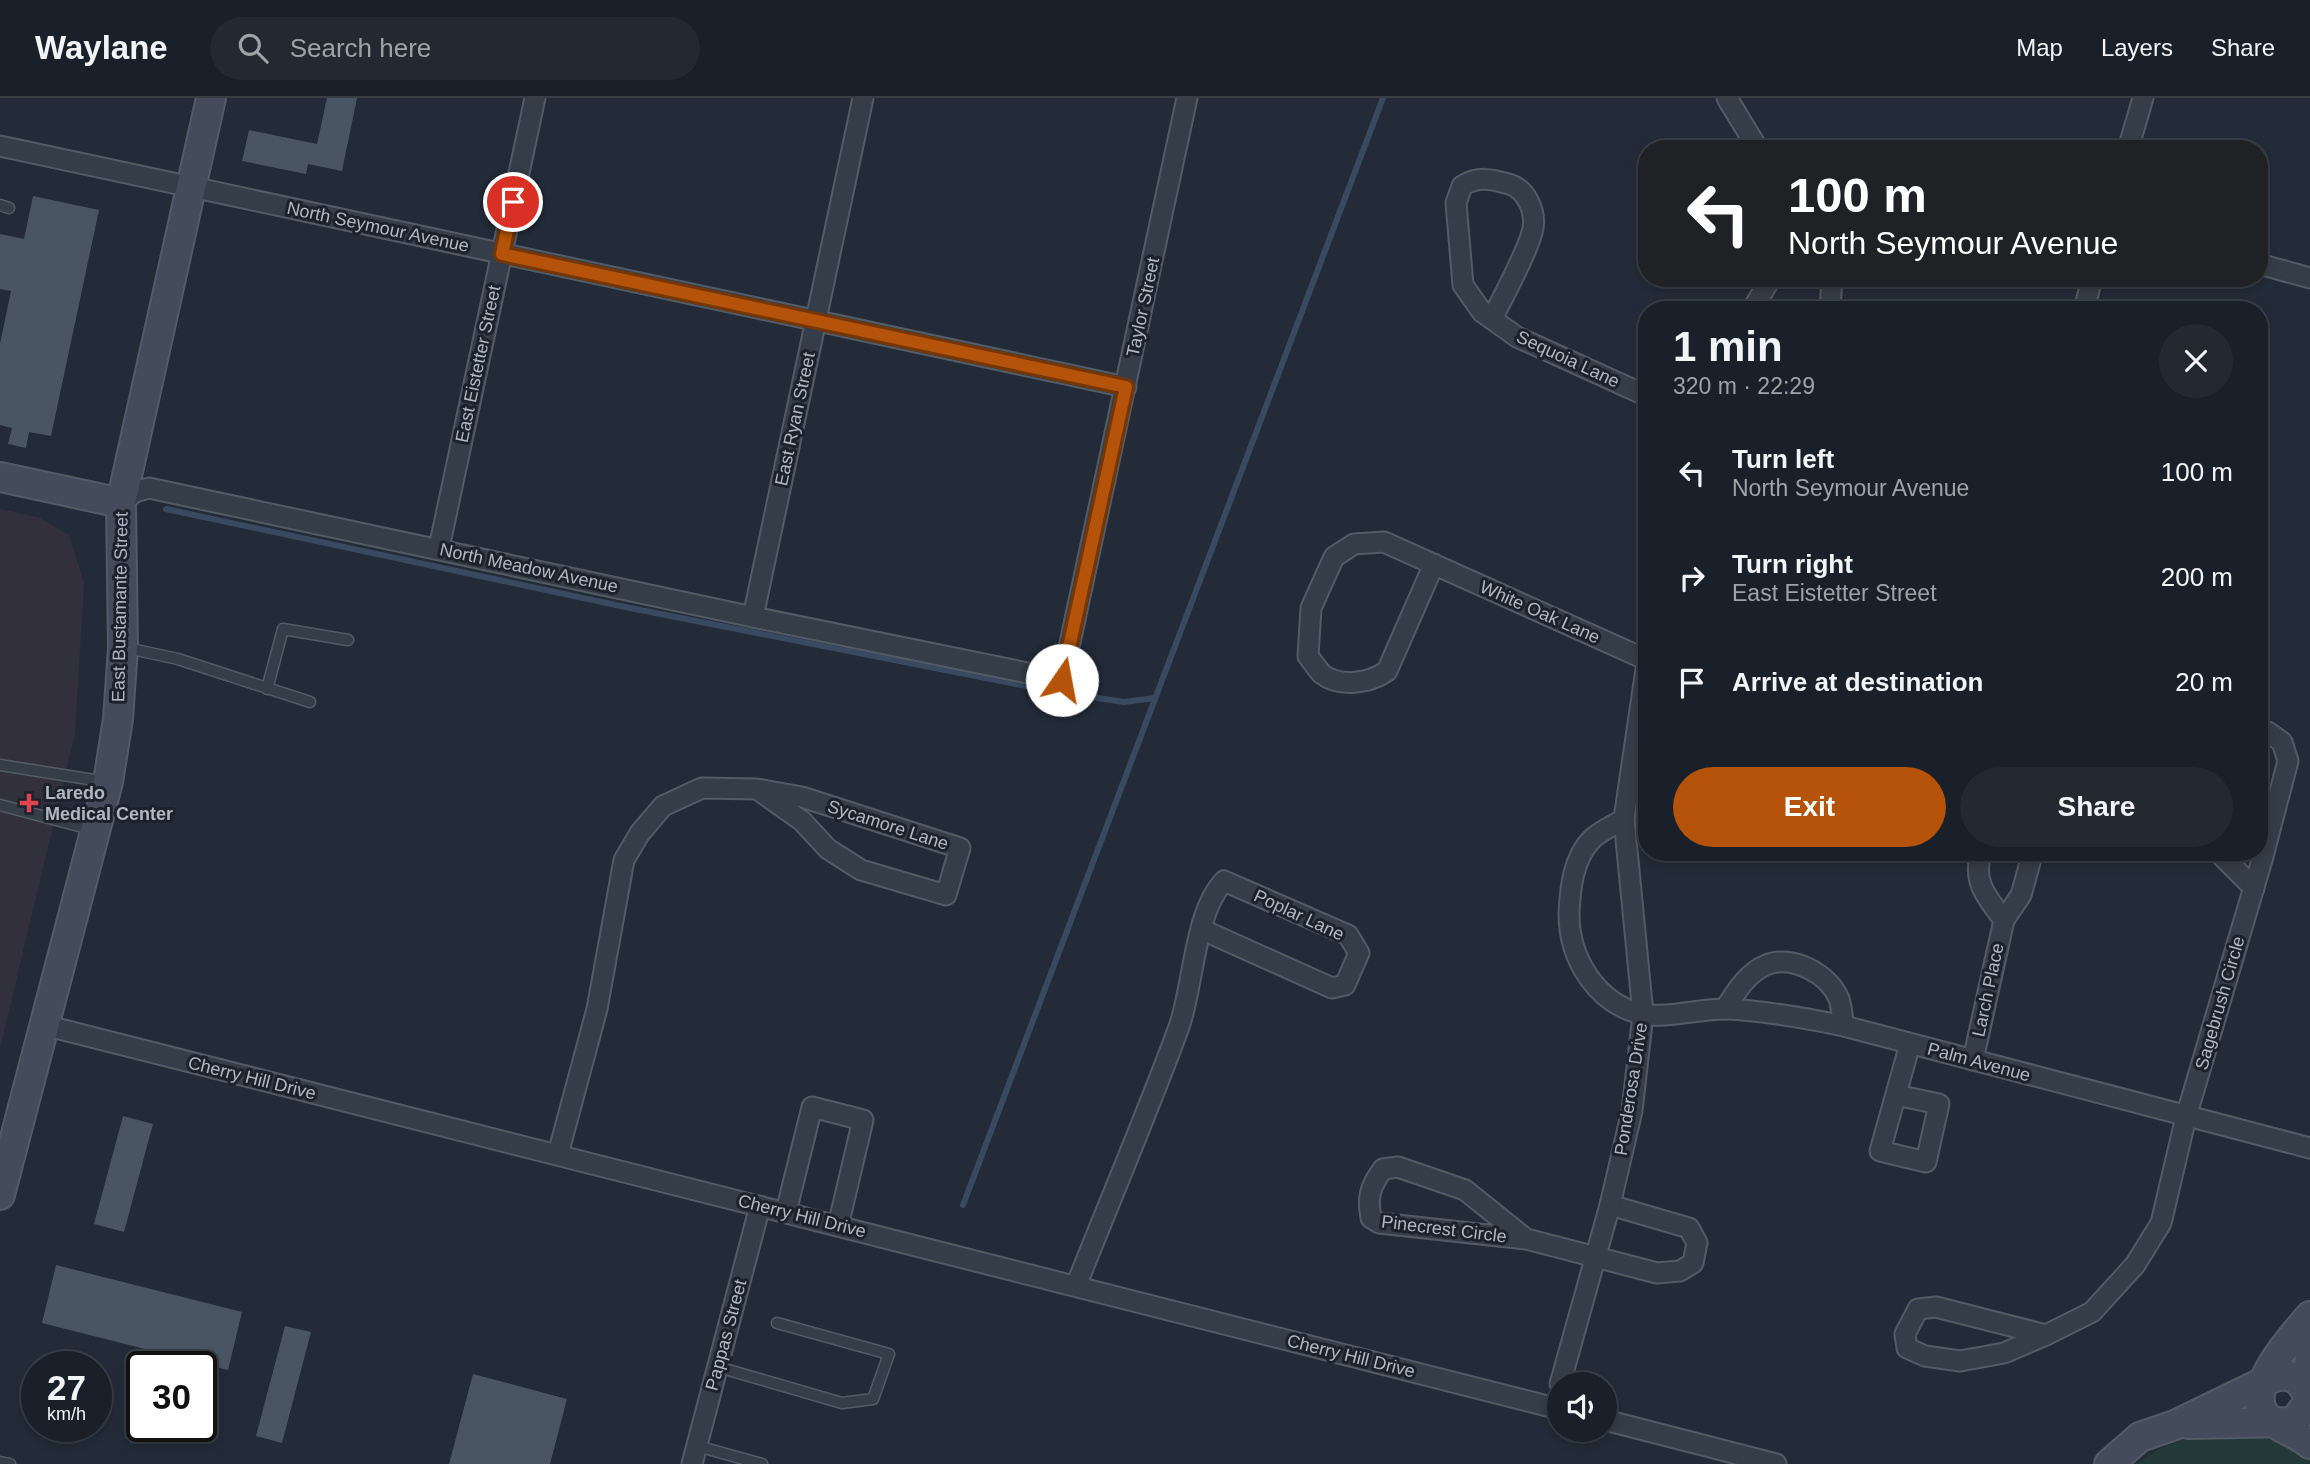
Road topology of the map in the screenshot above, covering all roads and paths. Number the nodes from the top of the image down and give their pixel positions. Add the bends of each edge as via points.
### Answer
1 (211, 98) edge
2 (535, 98) edge
3 (863, 98) edge
4 (1187, 98) edge
5 (1727, 98) edge
6 (2143, 98) edge
7 (1753, 140) edge
8 (2131, 140) edge
9 (0, 146) edge
10 (191, 187) junction
11 (502, 254) junction
12 (2268, 266) edge
13 (2310, 278) edge
14 (1492, 319) junction
15 (816, 321) junction
16 (1126, 387) junction
17 (1638, 392) edge
18 (0, 477) edge
19 (121, 503) junction
20 (439, 548) junction
21 (1434, 564) junction
22 (752, 617) junction
23 (348, 640) dead end
24 (122, 648) junction
25 (1638, 657) edge
26 (1062, 680) joint
27 (267, 689) junction
28 (310, 702) dead end
29 (1638, 720) edge
30 (2268, 735) edge
31 (0, 765) edge
32 (108, 782) junction
33 (757, 789) junction
34 (0, 804) edge
35 (1623, 819) junction
36 (96, 830) junction
37 (2268, 836) edge
38 (1978, 861) edge
39 (2030, 861) edge
40 (2227, 861) edge
41 (2261, 861) edge
42 (2254, 888) junction
43 (2004, 920) junction
44 (1203, 930) junction
45 (1725, 1009) junction
46 (1643, 1014) junction
47 (44, 1026) junction
48 (1844, 1026) junction
49 (1910, 1044) junction
50 (1973, 1060) junction
51 (1896, 1095) dead end
52 (2186, 1117) junction
53 (2310, 1148) edge
54 (558, 1154) junction
55 (2, 1182) edge
56 (1611, 1205) junction
57 (760, 1206) junction
58 (786, 1212) junction
59 (838, 1226) junction
60 (1526, 1239) junction
61 (1595, 1258) junction
62 (1076, 1286) junction
63 (2310, 1316) edge
64 (777, 1323) dead end
65 (2046, 1335) junction
66 (2310, 1352) edge
67 (718, 1367) junction
68 (1564, 1372) edge
69 (2265, 1381) junction
70 (2309, 1398) edge
71 (1547, 1406) edge
72 (1617, 1423) edge
73 (2276, 1424) junction
74 (2175, 1425) junction
75 (2310, 1444) edge
76 (694, 1455) edge
77 (0, 1462) edge
78 (1769, 1463) edge
79 (10, 1464) edge
80 (762, 1464) edge
81 (2109, 1464) edge

1 - 10 street, East Bustamante Street
2 - 11 street, East Eistetter Street
3 - 15 street, East Ryan Street
4 - 16 street, Taylor Street
5 - 7 street
6 - 8 street
9 - 10 street, North Seymour Avenue
10 - 11 street, North Seymour Avenue
10 - 19 street, East Bustamante Street
11 - 15 street, North Seymour Avenue
11 - 20 street, East Eistetter Street
12 - 13 street
14 - 14 street, Sequoia Lane via 1533,228 1529,202 1518,187 1474,179 1462,186 1456,203 1463,285
14 - 17 street, Sequoia Lane via 1517,337
15 - 16 street, North Seymour Avenue
15 - 22 street, East Ryan Street
16 - 26 street, Taylor Street
18 - 19 street
19 - 20 street, North Meadow Avenue via 149,488
19 - 24 street, East Bustamante Street
20 - 22 street, North Meadow Avenue
21 - 21 street, White Oak Lane via 1384,542 1354,544 1334,557 1311,608 1308,656 1323,675 1345,682 1374,680 1387,671
21 - 25 street, White Oak Lane
22 - 26 street, North Meadow Avenue
23 - 27 lane via 283,629
24 - 27 lane via 178,659
24 - 32 street, East Bustamante Street
27 - 28 lane
29 - 35 street, Ponderosa Drive
30 - 37 street, Sagebrush Circle via 2282,742 2288,761
31 - 32 lane
32 - 36 street, East Bustamante Street
33 - 33 street, Sycamore Lane via 802,821 828,849 861,870 946,895 960,848 802,797
33 - 54 street, Sycamore Lane via 702,788 663,806 624,860 597,1009
34 - 36 lane
35 - 46 street, Ponderosa Drive
35 - 46 street via 1591,839 1572,875 1569,917 1588,980 1601,994
36 - 47 street, East Bustamante Street
38 - 43 street, Larch Place via 1982,891
39 - 43 street, Larch Place via 2021,895
40 - 42 street
41 - 42 street, Sagebrush Circle
42 - 52 street, Sagebrush Circle
43 - 50 street, Larch Place
44 - 44 street, Poplar Lane via 1332,988 1345,985 1359,953 1348,935 1224,881 1212,895
44 - 62 street, Poplar Lane via 1180,1025
45 - 46 street, Palm Avenue
45 - 48 street, Palm Avenue via 1786,1014
45 - 48 street via 1742,984 1767,964 1794,962 1824,977 1838,998
46 - 56 street, Ponderosa Drive via 1632,1111
47 - 54 street, Cherry Hill Drive
47 - 55 street, East Bustamante Street
48 - 49 street, Palm Avenue
49 - 50 street, Palm Avenue
49 - 51 street
50 - 52 street, Palm Avenue
52 - 53 street, Palm Avenue
52 - 65 street, Sagebrush Circle via 2161,1223 2136,1265 2092,1312
54 - 57 street, Cherry Hill Drive
56 - 61 street, Ponderosa Drive
56 - 61 street, Pinecrest Circle via 1689,1228 1697,1243 1693,1263 1680,1271 1657,1273
57 - 58 street, Cherry Hill Drive
57 - 67 street, Pappas Street
58 - 59 street, Cherry Hill Drive
58 - 59 street via 811,1107 863,1121
59 - 62 street, Cherry Hill Drive
60 - 60 street, Pinecrest Circle via 1465,1190 1398,1167 1383,1169 1372,1183 1368,1201 1371,1218 1379,1223
60 - 61 street, Pinecrest Circle
61 - 68 street, Ponderosa Drive
62 - 71 street, Cherry Hill Drive
63 - 69 street
64 - 67 lane via 889,1354 873,1399 842,1403
65 - 65 street, Sagebrush Circle via 1936,1307 1918,1309 1905,1334 1908,1348 1925,1356 1961,1361 2004,1353
66 - 70 street
67 - 76 street, Pappas Street
69 - 70 street via 2291,1376 2302,1383
69 - 73 street via 2259,1402
69 - 74 street
70 - 73 street via 2300,1418
72 - 78 street
73 - 74 street
73 - 75 street
74 - 81 street via 2140,1437
76 - 80 lane
77 - 79 lane

